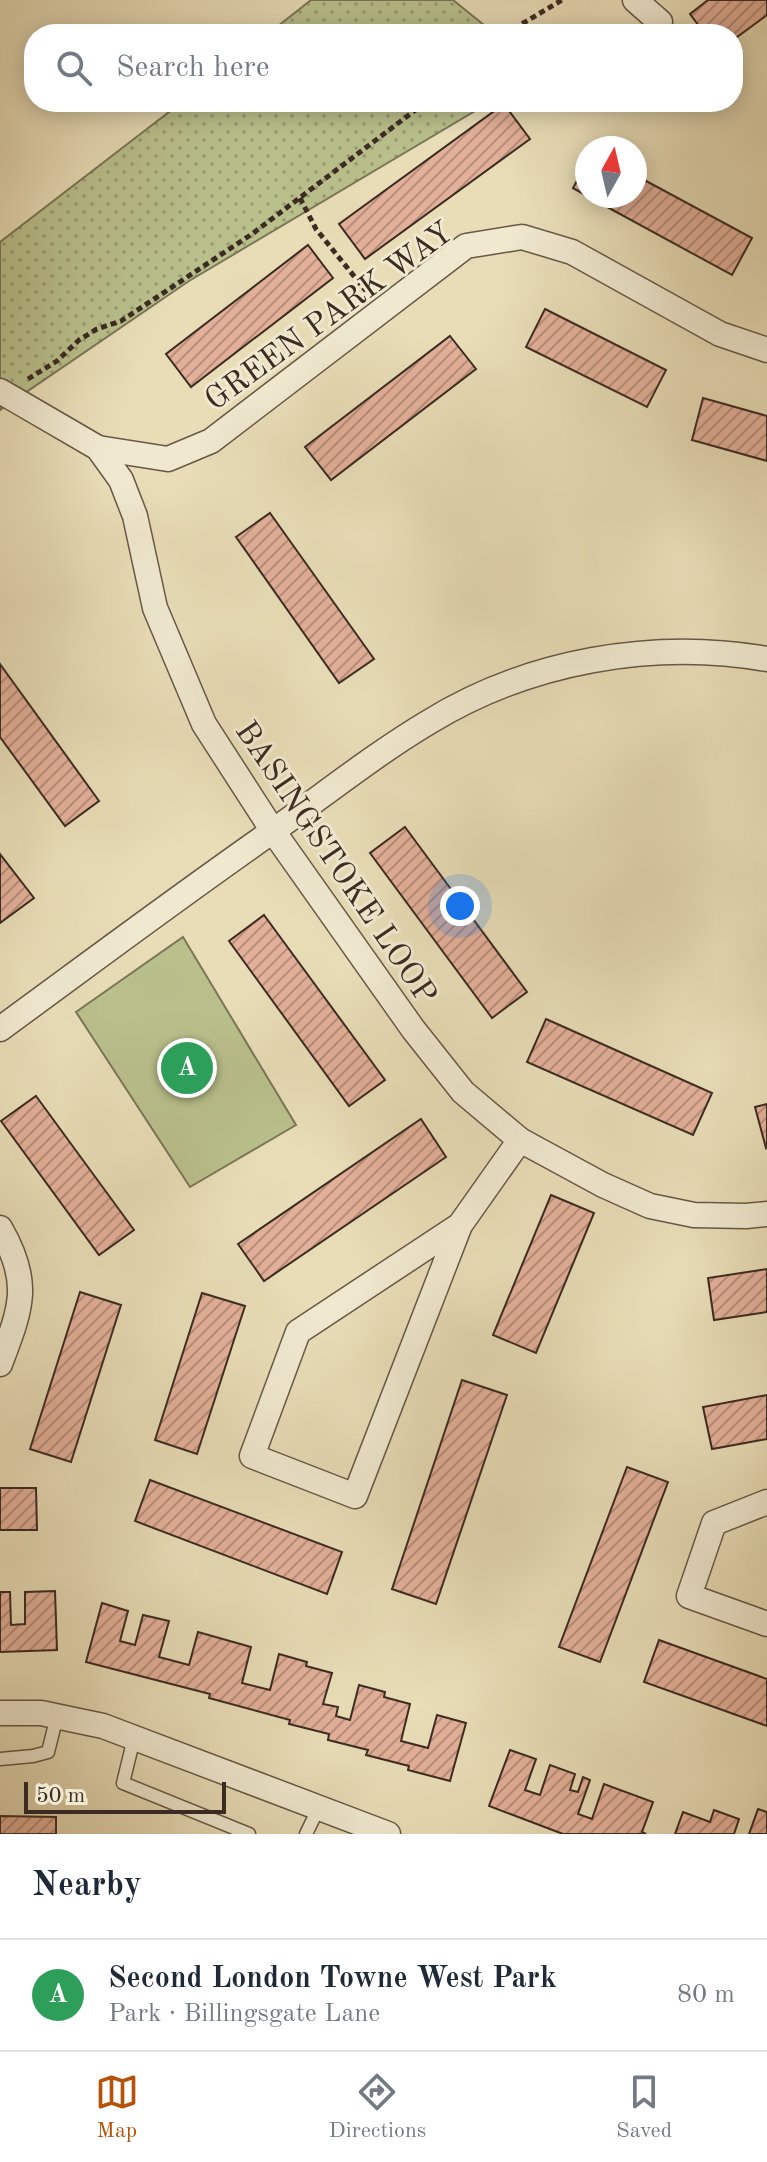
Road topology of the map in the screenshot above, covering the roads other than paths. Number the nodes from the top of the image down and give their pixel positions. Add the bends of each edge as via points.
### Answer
1 (635, 0) edge
2 (660, 22) dead end
3 (767, 350) edge
4 (2, 393) edge
5 (98, 448) junction
6 (767, 659) edge
7 (273, 831) junction
8 (0, 1029) edge
9 (520, 1140) junction
10 (767, 1214) edge
11 (460, 1225) junction
12 (0, 1228) edge
13 (0, 1364) edge
14 (767, 1502) edge
15 (767, 1624) edge
16 (0, 1713) edge
17 (57, 1716) junction
18 (134, 1738) junction
19 (0, 1759) edge
20 (319, 1807) junction
21 (249, 1834) edge
22 (306, 1834) edge
23 (388, 1834) edge

1 - 2 street
3 - 5 street, GREEN PARK WAY via 720,334 572,252 522,237 466,246 211,441 168,459
4 - 5 street, BASINGSTOKE LOOP
5 - 7 street, BASINGSTOKE LOOP via 131,505 155,608 196,710
6 - 7 street via 641,654 584,662 511,682 428,722
7 - 8 street
7 - 9 street, BASINGSTOKE LOOP via 463,1092
9 - 10 street, BASINGSTOKE LOOP via 650,1206 694,1215
9 - 11 street
11 - 11 street via 355,1496 252,1456 298,1332
12 - 13 street via 19,1268 22,1297
14 - 15 street via 714,1523 689,1596
16 - 17 street
17 - 18 street
17 - 19 lane via 48,1752
18 - 20 street
18 - 21 lane via 123,1783
20 - 22 lane
20 - 23 street

